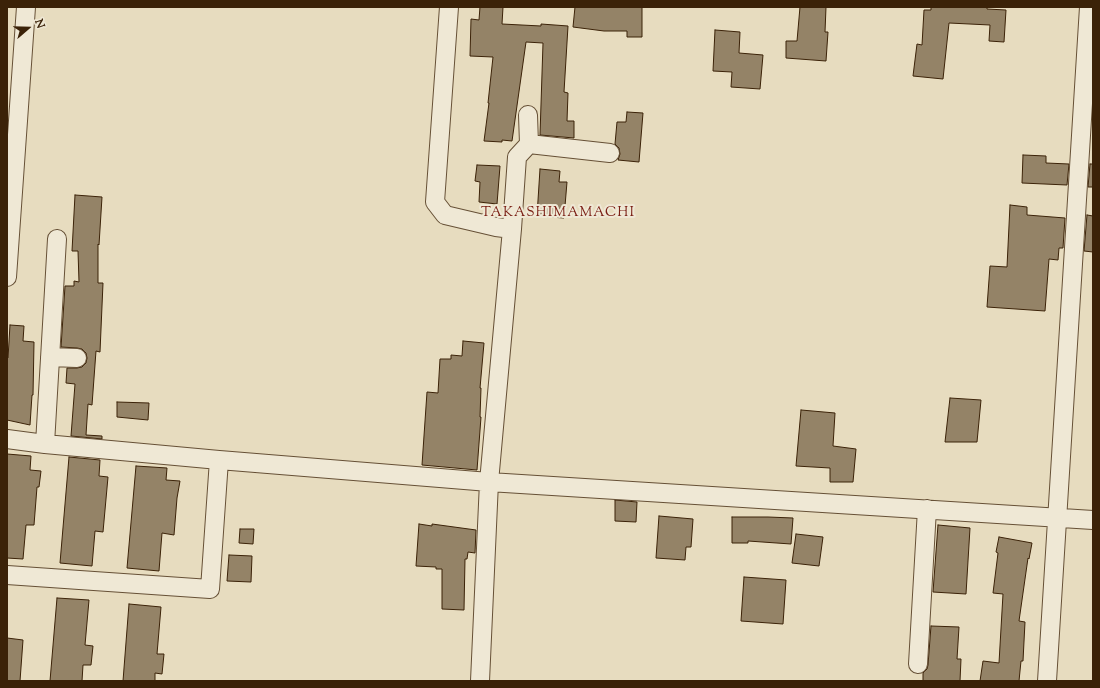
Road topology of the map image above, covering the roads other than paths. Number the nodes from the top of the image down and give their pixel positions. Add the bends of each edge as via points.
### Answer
1 (26, 7) edge
2 (449, 7) edge
3 (1089, 7) edge
4 (528, 115) dead end
5 (529, 144) junction
6 (610, 153) dead end
7 (512, 229) junction
8 (57, 239) dead end
9 (7, 277) edge
10 (50, 357) junction
11 (78, 358) dead end
12 (7, 438) edge
13 (45, 444) junction
14 (219, 460) junction
15 (489, 482) junction
16 (927, 509) junction
17 (1058, 518) junction
18 (1093, 520) edge
19 (7, 575) edge
20 (918, 664) dead end
21 (480, 681) edge
22 (1047, 681) edge

1 - 9 street
2 - 7 street via 435,202 445,215
3 - 17 street
4 - 5 street
5 - 6 street
5 - 7 street via 517,157
7 - 15 street
8 - 10 street
10 - 11 street
10 - 13 street
12 - 13 street
13 - 14 street
14 - 15 street
14 - 19 street via 210,589
15 - 16 street
15 - 21 street
16 - 17 street
16 - 20 street
17 - 18 street
17 - 22 street

